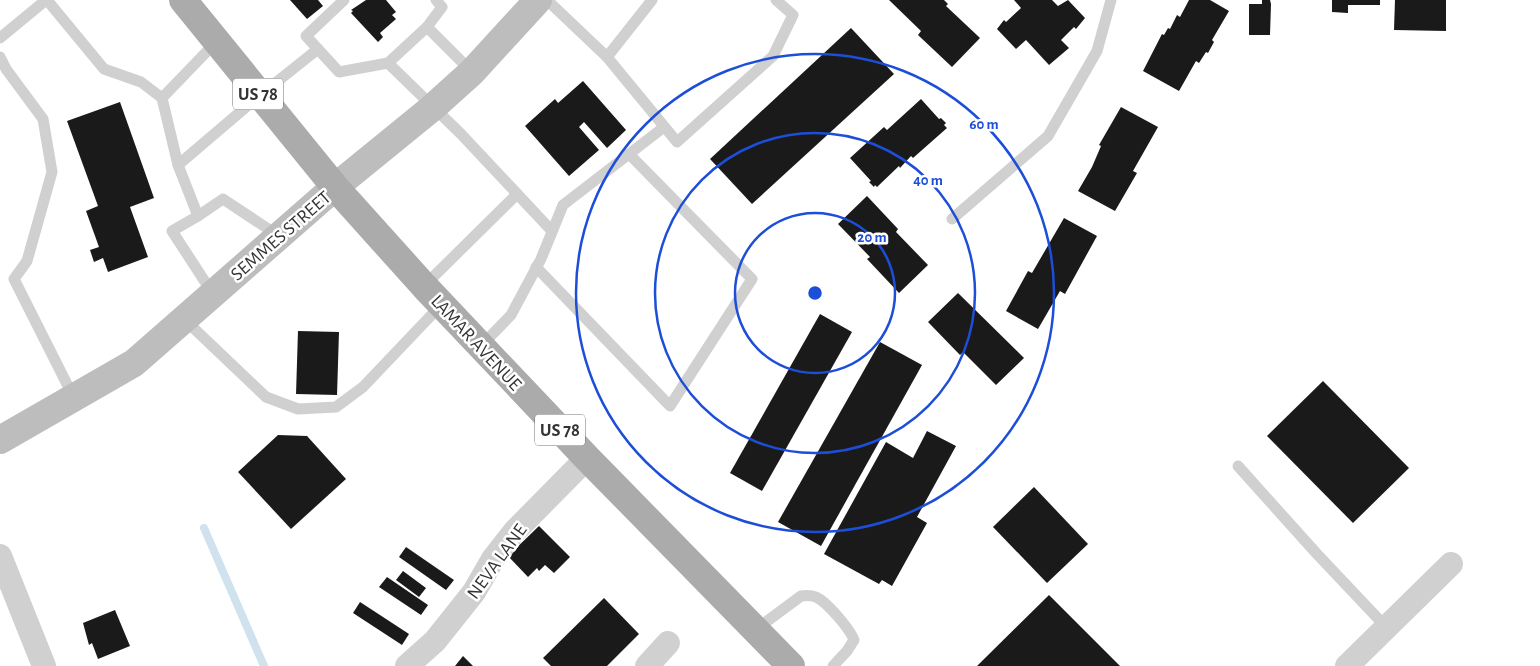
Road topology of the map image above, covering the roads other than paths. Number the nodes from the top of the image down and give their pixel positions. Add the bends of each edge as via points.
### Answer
1 (46, 0) edge
2 (183, 0) edge
3 (344, 0) edge
4 (436, 0) edge
5 (538, 0) edge
6 (547, 0) edge
7 (652, 0) edge
8 (776, 0) edge
9 (1111, 0) edge
10 (427, 27) junction
11 (0, 38) edge
12 (216, 42) junction
13 (318, 49) junction
14 (0, 57) edge
15 (607, 57) junction
16 (388, 63) junction
17 (472, 72) junction
18 (259, 96) junction
19 (162, 98) junction
20 (432, 108) junction
21 (664, 126) junction
22 (629, 154) junction
23 (178, 166) junction
24 (335, 187) junction
25 (517, 194) junction
26 (198, 216) junction
27 (952, 219) dead end
28 (551, 230) junction
29 (279, 236) junction
30 (536, 267) junction
31 (213, 294) junction
32 (433, 295) junction
33 (184, 319) junction
34 (481, 346) junction
35 (74, 398) junction
36 (0, 440) edge
37 (587, 458) junction
38 (1238, 466) dead end
39 (0, 556) edge
40 (1451, 564) dead end
41 (1386, 627) junction
42 (755, 630) junction
43 (668, 643) dead end
44 (44, 666) edge
45 (407, 666) edge
46 (647, 666) edge
47 (791, 666) edge
48 (833, 666) edge
49 (1347, 666) edge

1 - 11 lane
1 - 19 lane via 104,69 141,82
2 - 12 main road, LAMAR AVENUE / US 78
3 - 13 lane via 306,36
4 - 10 lane via 442,7
5 - 17 main road, SEMMES STREET
6 - 15 lane
7 - 15 lane
8 - 21 lane via 793,16 772,56 676,142
9 - 27 lane via 1097,51 1048,136
10 - 16 lane
10 - 17 lane
12 - 18 main road, LAMAR AVENUE / US 78
12 - 19 lane
13 - 16 lane via 339,72
13 - 18 lane
14 - 35 lane via 43,119 52,172 27,261 14,279
15 - 21 lane
16 - 20 lane
17 - 20 main road, SEMMES STREET
18 - 23 lane
18 - 24 main road, LAMAR AVENUE / US 78
19 - 23 lane
20 - 24 main road, SEMMES STREET
20 - 25 lane
21 - 22 lane
22 - 28 lane via 563,205
22 - 30 lane via 752,279 670,406
23 - 26 lane
24 - 29 main road, SEMMES STREET
24 - 32 main road, LAMAR AVENUE / US 78
25 - 28 lane
25 - 32 lane
26 - 29 lane via 223,199
26 - 31 lane via 172,231
28 - 30 lane
29 - 31 main road, SEMMES STREET
30 - 34 lane via 511,315
31 - 33 main road, SEMMES STREET
32 - 33 lane via 363,387 336,407 298,409 266,397
32 - 34 main road, LAMAR AVENUE / US 78
33 - 35 main road, SEMMES STREET via 134,363
34 - 37 main road, LAMAR AVENUE / US 78
35 - 36 main road, SEMMES STREET
37 - 42 main road, LAMAR AVENUE / US 78
37 - 45 street, NEVA LANE via 515,530 474,592 435,641
38 - 41 lane
39 - 44 street
40 - 41 street
41 - 49 street
42 - 47 main road, LAMAR AVENUE / US 78
42 - 48 lane via 800,596 819,598 851,631 854,640
43 - 46 street

